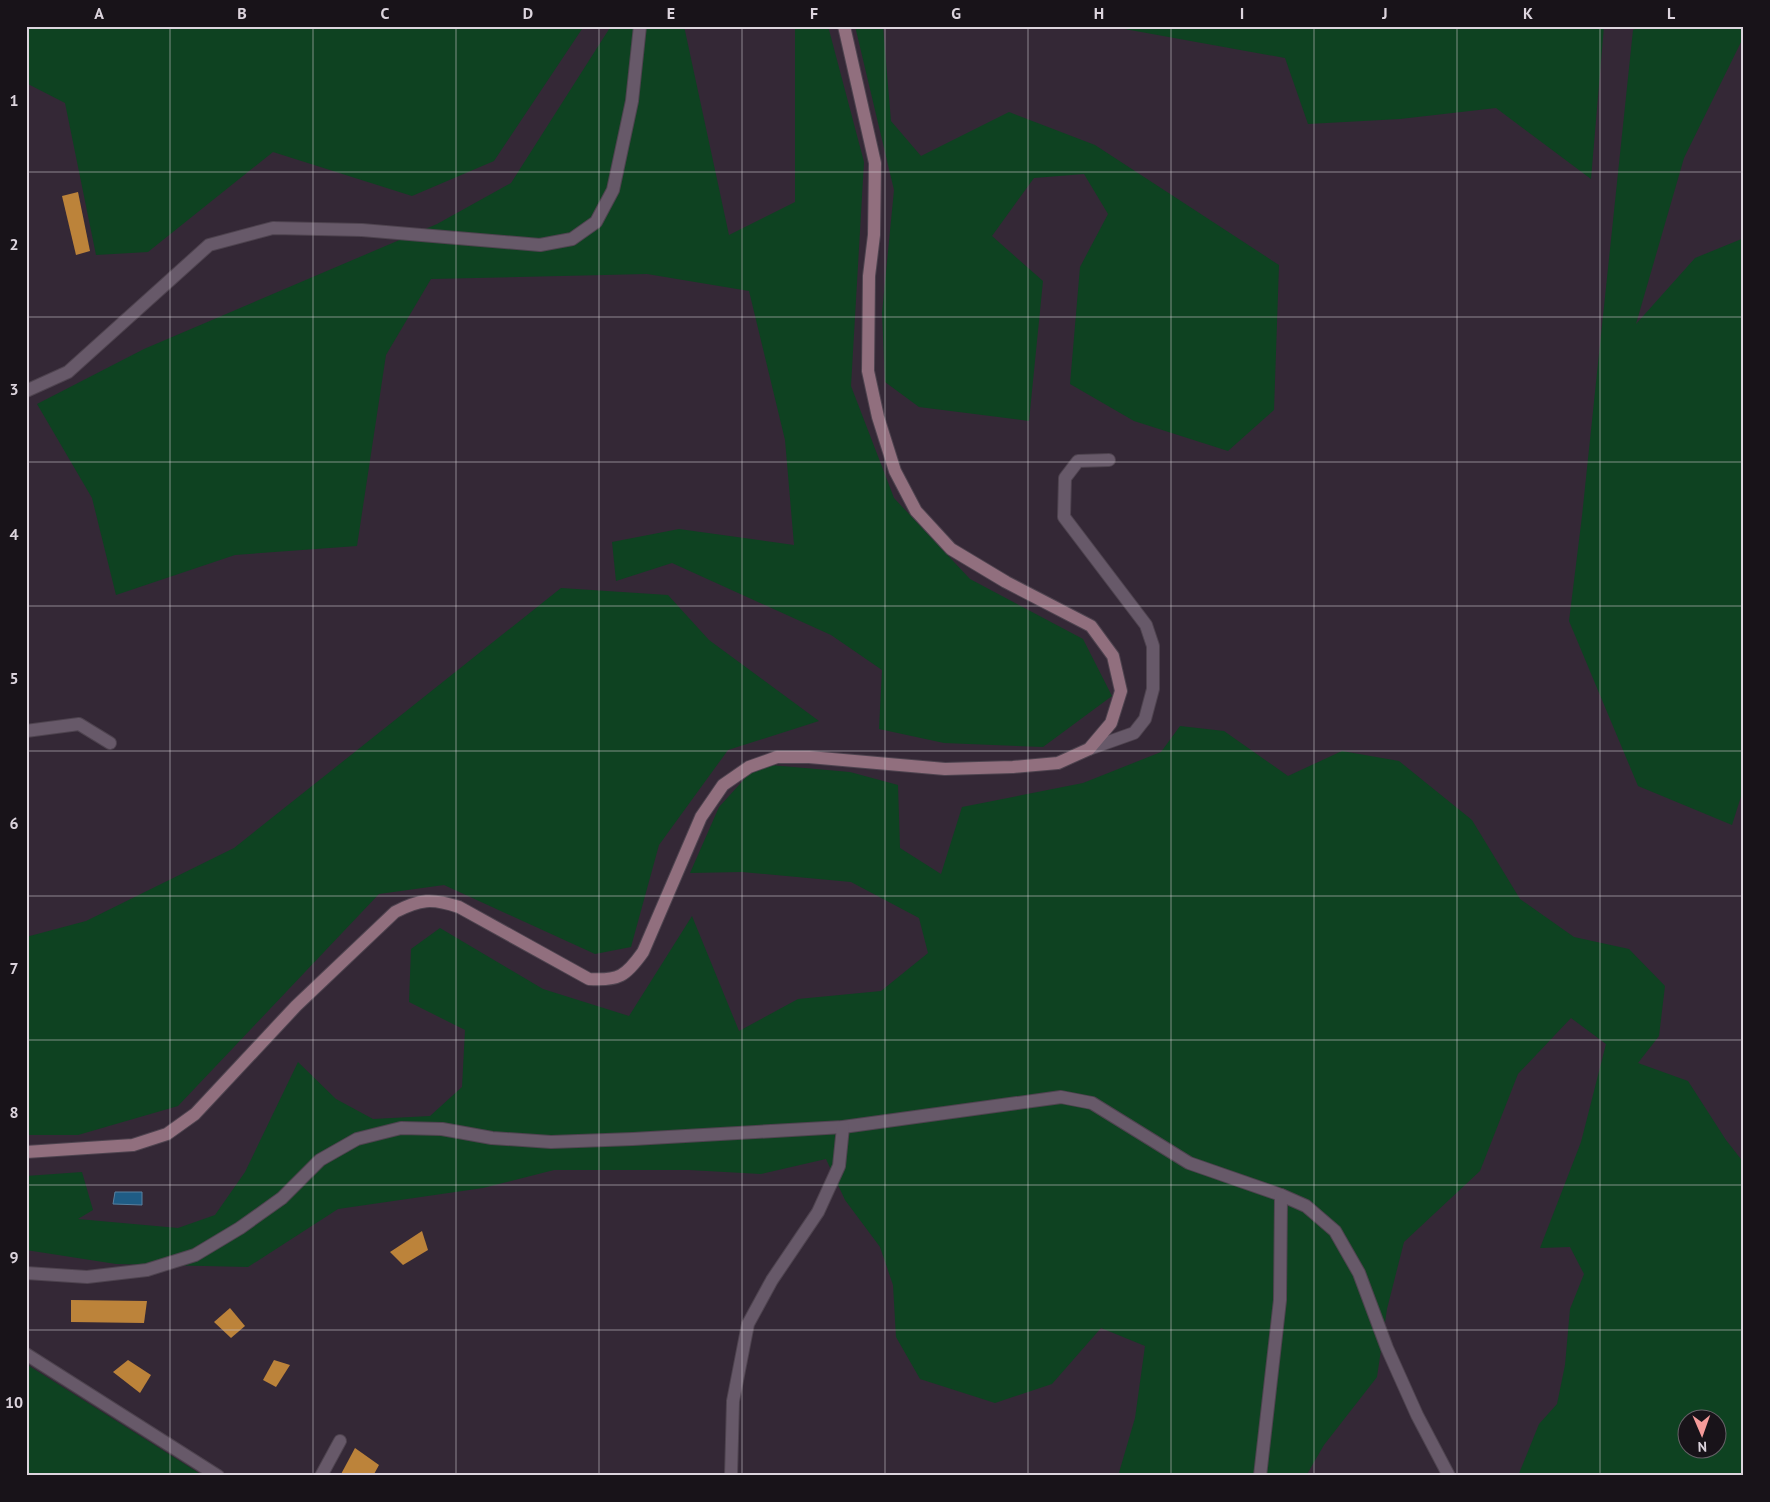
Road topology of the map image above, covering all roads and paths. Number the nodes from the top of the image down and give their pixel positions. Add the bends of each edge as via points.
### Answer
1 (640, 26) edge
2 (844, 26) edge
3 (26, 391) edge
4 (1109, 460) dead end
5 (26, 731) edge
6 (110, 743) dead end
7 (1088, 749) junction
8 (843, 1127) junction
9 (26, 1152) edge
10 (1281, 1195) junction
11 (26, 1273) edge
12 (26, 1354) edge
13 (340, 1441) dead end
14 (218, 1476) edge
15 (321, 1476) edge
16 (731, 1476) edge
17 (1260, 1476) edge
18 (1449, 1476) edge

1 - 3 street via 632,101 613,190 596,222 572,239 540,245 362,230 273,228 209,245 68,372
2 - 7 main road via 875,163 868,371 895,471 916,511 952,548 1006,582 1091,626 1113,656 1120,691 1111,722
4 - 7 street via 1078,461 1065,478 1064,517 1146,625 1153,646 1153,689 1144,719 1134,733
5 - 6 street via 79,724
7 - 9 main road via 1058,763 1013,767 945,769 777,757 749,767 723,785 701,817 643,952 630,970 610,980 589,978 459,907 439,900 414,902 388,918 296,1006 195,1114 167,1134 133,1145
8 - 10 street via 1061,1097 1092,1103 1189,1163
8 - 11 street via 550,1142 492,1138 442,1129 401,1128 357,1139 320,1160 282,1198 195,1254 148,1270 87,1278
8 - 16 street via 839,1166 818,1212 772,1280 748,1324 733,1401
10 - 17 street via 1280,1300
10 - 18 street via 1306,1206 1335,1231 1359,1274 1402,1382
12 - 14 street
13 - 15 street

